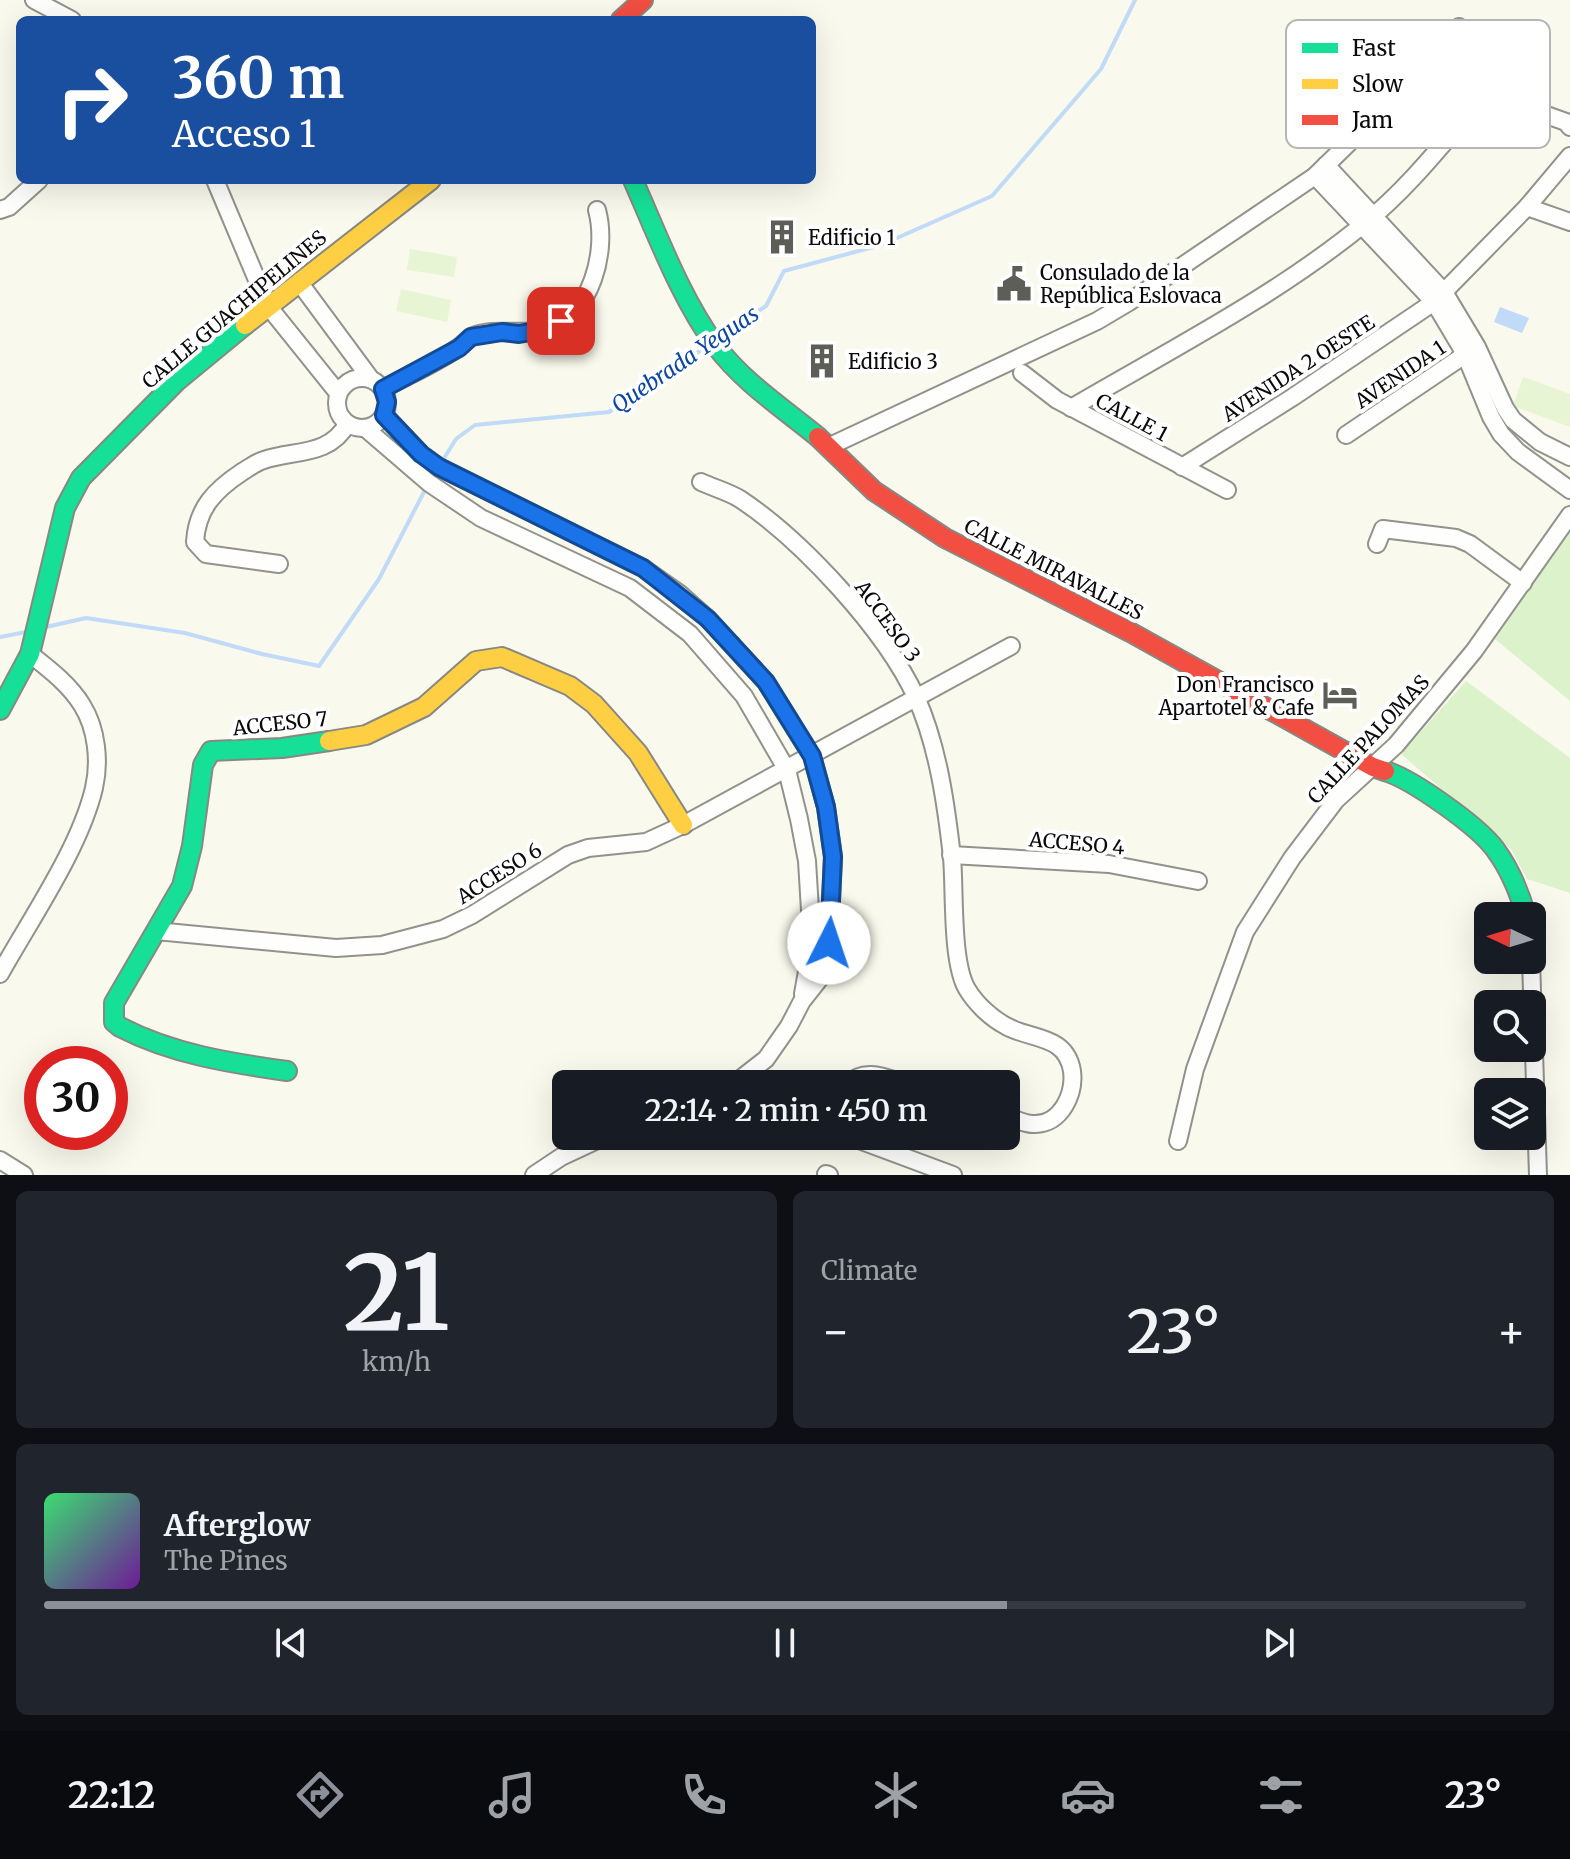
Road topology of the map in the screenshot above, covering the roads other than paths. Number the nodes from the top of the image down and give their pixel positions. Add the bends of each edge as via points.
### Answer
1 (34, 0) edge
2 (643, 0) edge
3 (64, 16) edge
4 (625, 16) edge
5 (1550, 116) edge
6 (1570, 127) edge
7 (1344, 148) edge
8 (1435, 148) edge
9 (1570, 156) edge
10 (1321, 170) junction
11 (35, 184) edge
12 (217, 184) edge
13 (426, 184) edge
14 (635, 184) edge
15 (1527, 207) junction
16 (0, 210) edge
17 (597, 210) dead end
18 (1368, 220) junction
19 (1570, 222) edge
20 (299, 282) junction
21 (1439, 297) junction
22 (268, 306) junction
23 (1471, 350) junction
24 (1022, 373) dead end
25 (370, 378) junction
26 (383, 389) junction
27 (338, 393) junction
28 (1071, 408) junction
29 (384, 415) junction
30 (347, 424) junction
31 (365, 428) junction
32 (1346, 435) dead end
33 (830, 446) junction
34 (1570, 457) edge
35 (1182, 467) junction
36 (701, 482) dead end
37 (1227, 490) dead end
38 (1570, 490) edge
39 (1570, 515) edge
40 (1377, 544) dead end
41 (614, 555) junction
42 (279, 564) dead end
43 (598, 574) junction
44 (1523, 583) junction
45 (33, 638) junction
46 (1011, 646) dead end
47 (916, 698) junction
48 (0, 710) edge
49 (800, 763) junction
50 (1373, 767) junction
51 (683, 825) junction
52 (951, 855) junction
53 (1198, 881) dead end
54 (1522, 902) edge
55 (156, 931) junction
56 (0, 974) edge
57 (1531, 974) edge
58 (802, 1001) junction
59 (752, 1070) edge
60 (287, 1071) dead end
61 (1020, 1120) edge
62 (1178, 1141) dead end
63 (576, 1150) edge
64 (886, 1150) edge
65 (0, 1160) edge
66 (24, 1175) edge
67 (534, 1175) edge
68 (953, 1175) edge
69 (1538, 1175) edge

1 - 3 street
2 - 4 street
5 - 6 street
7 - 10 street
8 - 18 street
9 - 15 street, AVENIDA 2 OESTE
10 - 18 street
10 - 33 street via 1097,321
11 - 16 street
12 - 22 street
13 - 20 street, CALLE GUACHIPELINES
14 - 33 street, CALLE MIRAVALLES via 676,278 712,340 747,379
15 - 19 street
15 - 21 street, AVENIDA 2 OESTE
17 - 26 street via 601,231 594,277 568,316 548,329 471,337
18 - 21 street
18 - 28 street via 1224,319
20 - 22 street, CALLE GUACHIPELINES
20 - 25 street
21 - 23 street
21 - 35 street, AVENIDA 2 OESTE
22 - 27 street
22 - 45 street, CALLE GUACHIPELINES via 177,381 81,478 65,508
23 - 32 street, AVENIDA 1
23 - 34 street via 1513,420
23 - 38 street via 1501,434
24 - 28 street, CALLE 1
25 - 26 street
25 - 27 street via 352,379
26 - 29 street
27 - 30 street via 336,405
28 - 35 street, CALLE 1
29 - 31 street
29 - 41 street via 439,467
30 - 31 street
30 - 42 street via 324,446 253,465 218,488 201,514 195,542 206,554
31 - 43 street via 429,483 481,518
33 - 50 street, CALLE MIRAVALLES via 874,491 945,538 1130,632
35 - 37 street, CALLE 1
36 - 47 street, ACCESO 3 via 738,497 835,582 898,662
39 - 44 street, CALLE PALOMAS
40 - 44 street via 1383,529 1456,538
41 - 43 street
41 - 49 street via 643,568 708,619 766,682
43 - 49 street via 630,588 681,627
44 - 50 street, CALLE PALOMAS via 1474,651
45 - 48 street, CALLE GUACHIPELINES
45 - 56 street via 83,707 97,750 94,787 76,839
46 - 47 street, ACCESO 6
47 - 49 street, ACCESO 6
47 - 52 street, ACCESO 3 via 942,787
49 - 51 street, ACCESO 6
49 - 58 street via 812,943
49 - 58 street via 826,807 833,857 829,943 821,977
50 - 54 street, CALLE MIRAVALLES via 1399,775 1495,848
50 - 62 street, CALLE PALOMAS via 1336,800 1245,932 1195,1069
51 - 55 street, ACCESO 6 via 646,842 568,855 472,915 392,943 336,948
51 - 55 street, ACCESO 7 via 638,753 594,704 570,686 502,657 489,658 476,661 424,707 366,735 282,748 211,751 198,785 188,868
52 - 53 street, ACCESO 4 via 1109,864
52 - 61 street, ACCESO 3 via 959,968 966,988 1008,1028 1053,1042 1072,1069 1067,1103 1047,1122
55 - 60 street, ACCESO 7 via 114,1003 114,1023 137,1036 215,1061
57 - 69 street
58 - 59 street via 766,1059
63 - 67 street
64 - 68 street
65 - 66 street

